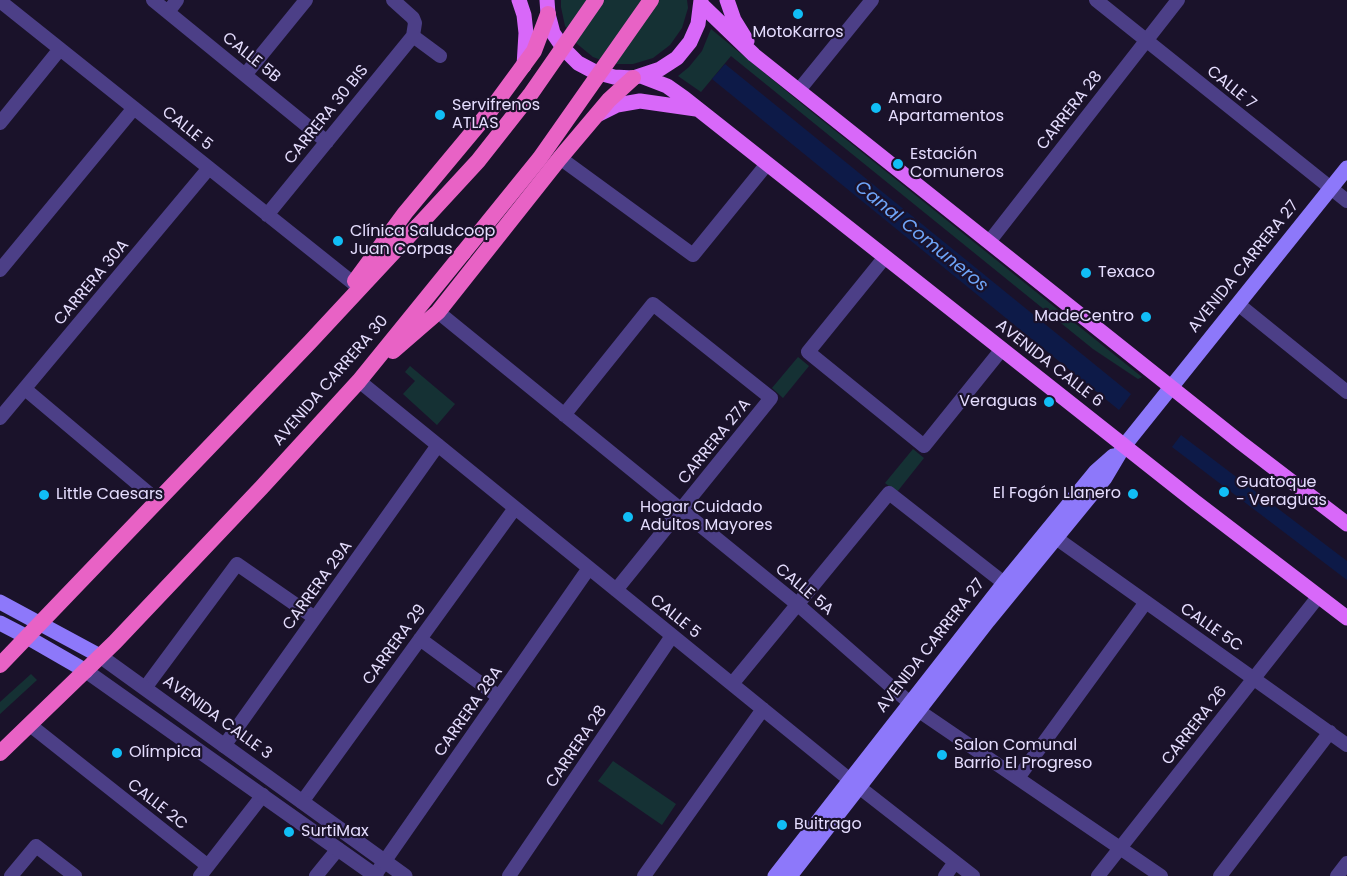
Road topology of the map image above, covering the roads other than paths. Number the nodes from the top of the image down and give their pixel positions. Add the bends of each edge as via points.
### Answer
1 (0, 0) edge
2 (153, 0) edge
3 (177, 0) edge
4 (306, 0) edge
5 (393, 0) edge
6 (519, 0) edge
7 (596, 0) edge
8 (651, 0) edge
9 (727, 0) edge
10 (872, 0) edge
11 (1096, 0) edge
12 (1178, 0) edge
13 (701, 2) edge
14 (547, 7) edge
15 (168, 12) junction
16 (413, 36) junction
17 (1146, 40) junction
18 (60, 49) junction
19 (754, 54) junction
20 (440, 56) dead end
21 (524, 66) junction
22 (245, 75) junction
23 (637, 77) junction
24 (799, 90) junction
25 (134, 108) junction
26 (698, 110) junction
27 (596, 116) junction
28 (0, 123) edge
29 (327, 142) junction
30 (560, 158) junction
31 (767, 164) junction
32 (209, 168) junction
33 (1347, 168) edge
34 (1331, 188) junction
35 (1347, 201) edge
36 (267, 215) junction
37 (989, 242) junction
38 (885, 257) junction
39 (0, 270) edge
40 (353, 283) junction
41 (1238, 304) junction
42 (438, 312) junction
43 (310, 342) junction
44 (1002, 349) junction
45 (358, 381) junction
46 (1171, 388) junction
47 (25, 389) junction
48 (1347, 392) edge
49 (564, 415) junction
50 (0, 418) edge
51 (438, 446) junction
52 (1124, 446) junction
53 (158, 501) junction
54 (515, 508) junction
55 (681, 510) junction
56 (1347, 524) edge
57 (1056, 538) junction
58 (589, 568) junction
59 (1004, 583) junction
60 (616, 590) junction
61 (1318, 597) junction
62 (0, 602) edge
63 (1146, 602) junction
64 (797, 604) junction
65 (315, 618) junction
66 (1347, 618) edge
67 (0, 623) edge
68 (41, 623) junction
69 (672, 636) junction
70 (27, 637) junction
71 (420, 639) junction
72 (100, 656) junction
73 (0, 664) edge
74 (86, 671) junction
75 (1253, 679) junction
76 (732, 684) junction
77 (145, 688) junction
78 (499, 697) junction
79 (915, 707) junction
80 (763, 709) junction
81 (30, 725) junction
82 (1330, 732) junction
83 (1347, 745) edge
84 (224, 746) junction
85 (0, 753) edge
86 (1018, 778) junction
87 (854, 784) junction
88 (263, 795) junction
89 (302, 802) junction
90 (1119, 847) junction
91 (338, 849) junction
92 (385, 862) junction
93 (955, 862) junction
94 (1347, 863) edge
95 (204, 871) edge
96 (12, 876) edge
97 (75, 876) edge
98 (316, 876) edge
99 (376, 876) edge
100 (405, 876) edge
101 (509, 876) edge
102 (644, 876) edge
103 (775, 876) edge
104 (790, 876) edge
105 (945, 876) edge
106 (973, 876) edge
107 (1098, 876) edge
108 (1161, 876) edge
109 (1220, 876) edge
110 (1337, 876) edge

1 - 18 street, CALLE 5
2 - 15 street, CALLE 5B
3 - 15 street
4 - 22 street
5 - 16 street via 413,18
6 - 21 main road via 526,33
7 - 43 highway, bridge via 478,161
8 - 45 highway, AVENIDA CARRERA 30, bridge via 540,158
9 - 19 main road
10 - 24 street
11 - 17 street, CALLE 7
12 - 17 street, CARRERA 28
13 - 19 main road
13 - 23 main road via 698,24 677,58
14 - 21 highway via 534,51
14 - 23 main road, AVENIDA CALLE 6 via 553,33 578,63 614,77
15 - 22 street, CALLE 5B
16 - 20 street
16 - 29 street, CARRERA 30 BIS
17 - 34 street, CALLE 7
17 - 37 street, CARRERA 28
18 - 25 street, CALLE 5
18 - 28 street
19 - 24 main road
21 - 40 highway
22 - 29 street, CALLE 5B
23 - 26 main road, AVENIDA CALLE 6 via 667,86
23 - 27 highway via 623,86
24 - 37 main road
25 - 32 street, CALLE 5
25 - 39 street
26 - 27 main road via 640,101 617,105
26 - 31 main road, AVENIDA CALLE 6
27 - 30 highway
29 - 36 street, CARRERA 30 BIS
30 - 31 street via 693,255
30 - 42 highway
31 - 38 main road, AVENIDA CALLE 6
32 - 36 street, CALLE 5
32 - 47 street, CARRERA 30A
33 - 34 main road, AVENIDA CARRERA 27
34 - 35 street, CALLE 7
34 - 41 main road, AVENIDA CARRERA 27
36 - 40 street, CALLE 5
37 - 46 main road
38 - 44 main road, AVENIDA CALLE 6
38 - 44 street via 808,352 924,446
40 - 43 highway
41 - 46 main road, AVENIDA CARRERA 27
41 - 48 street
42 - 45 highway
42 - 49 street, CALLE 5A
43 - 53 highway
44 - 52 main road, AVENIDA CALLE 6
45 - 51 street, CALLE 5
45 - 72 highway, AVENIDA CARRERA 30
46 - 52 main road, AVENIDA CARRERA 27
46 - 56 main road
47 - 50 street, CARRERA 30A
47 - 53 street
49 - 55 street, CALLE 5A
49 - 55 street, CARRERA 27A via 653,304 771,398
51 - 54 street, CALLE 5
51 - 65 street, CARRERA 29A
52 - 57 main road, AVENIDA CARRERA 27 via 1105,478
52 - 59 main road, AVENIDA CARRERA 27 via 1096,471
52 - 61 main road, AVENIDA CALLE 6
53 - 68 highway
54 - 58 street, CALLE 5
54 - 71 street, CARRERA 29
55 - 60 street, CARRERA 27A
55 - 64 street, CALLE 5A
57 - 63 street, CALLE 5C
57 - 79 main road, AVENIDA CARRERA 27
58 - 60 street, CALLE 5
58 - 78 street, CARRERA 28A
59 - 64 street via 889,493
59 - 79 main road, AVENIDA CARRERA 27
60 - 69 street, CALLE 5
61 - 66 main road, AVENIDA CALLE 6
61 - 75 street, CARRERA 26
62 - 68 main road, AVENIDA CALLE 3
63 - 75 street, CALLE 5C
63 - 86 street
64 - 76 street
64 - 79 street, CALLE 5A
65 - 77 street via 237,564
65 - 84 street, CARRERA 29A
67 - 70 main road
68 - 70 highway
68 - 72 main road, AVENIDA CALLE 3
69 - 76 street, CALLE 5
69 - 101 street, CARRERA 28
70 - 73 highway
70 - 74 main road
71 - 78 street
71 - 89 street, CARRERA 29
72 - 74 highway, AVENIDA CARRERA 30
72 - 77 street, AVENIDA CALLE 3
74 - 81 highway, AVENIDA CARRERA 30
74 - 88 street
75 - 82 street, CALLE 5C
75 - 90 street, CARRERA 26
76 - 80 street, CALLE 5
77 - 84 street, AVENIDA CALLE 3
78 - 92 street, CARRERA 28A
79 - 86 street, CALLE 5A
79 - 87 main road, AVENIDA CARRERA 27
80 - 87 street, CALLE 5
80 - 102 street
81 - 85 highway, AVENIDA CARRERA 30
81 - 95 street, CALLE 2C
82 - 83 street, CALLE 5C
82 - 109 street
84 - 89 street, AVENIDA CALLE 3
86 - 90 street, CALLE 5A
87 - 93 street, CALLE 5
87 - 103 main road, AVENIDA CARRERA 27
87 - 104 main road, AVENIDA CARRERA 27
88 - 91 street
88 - 95 street
89 - 92 street, AVENIDA CALLE 3
90 - 107 street, CARRERA 26
90 - 108 street, CALLE 5A
91 - 98 street
91 - 99 street
92 - 99 street, CARRERA 28A
92 - 100 street, AVENIDA CALLE 3
93 - 105 street
93 - 106 street, CALLE 5
94 - 110 street
96 - 97 street via 36,846

